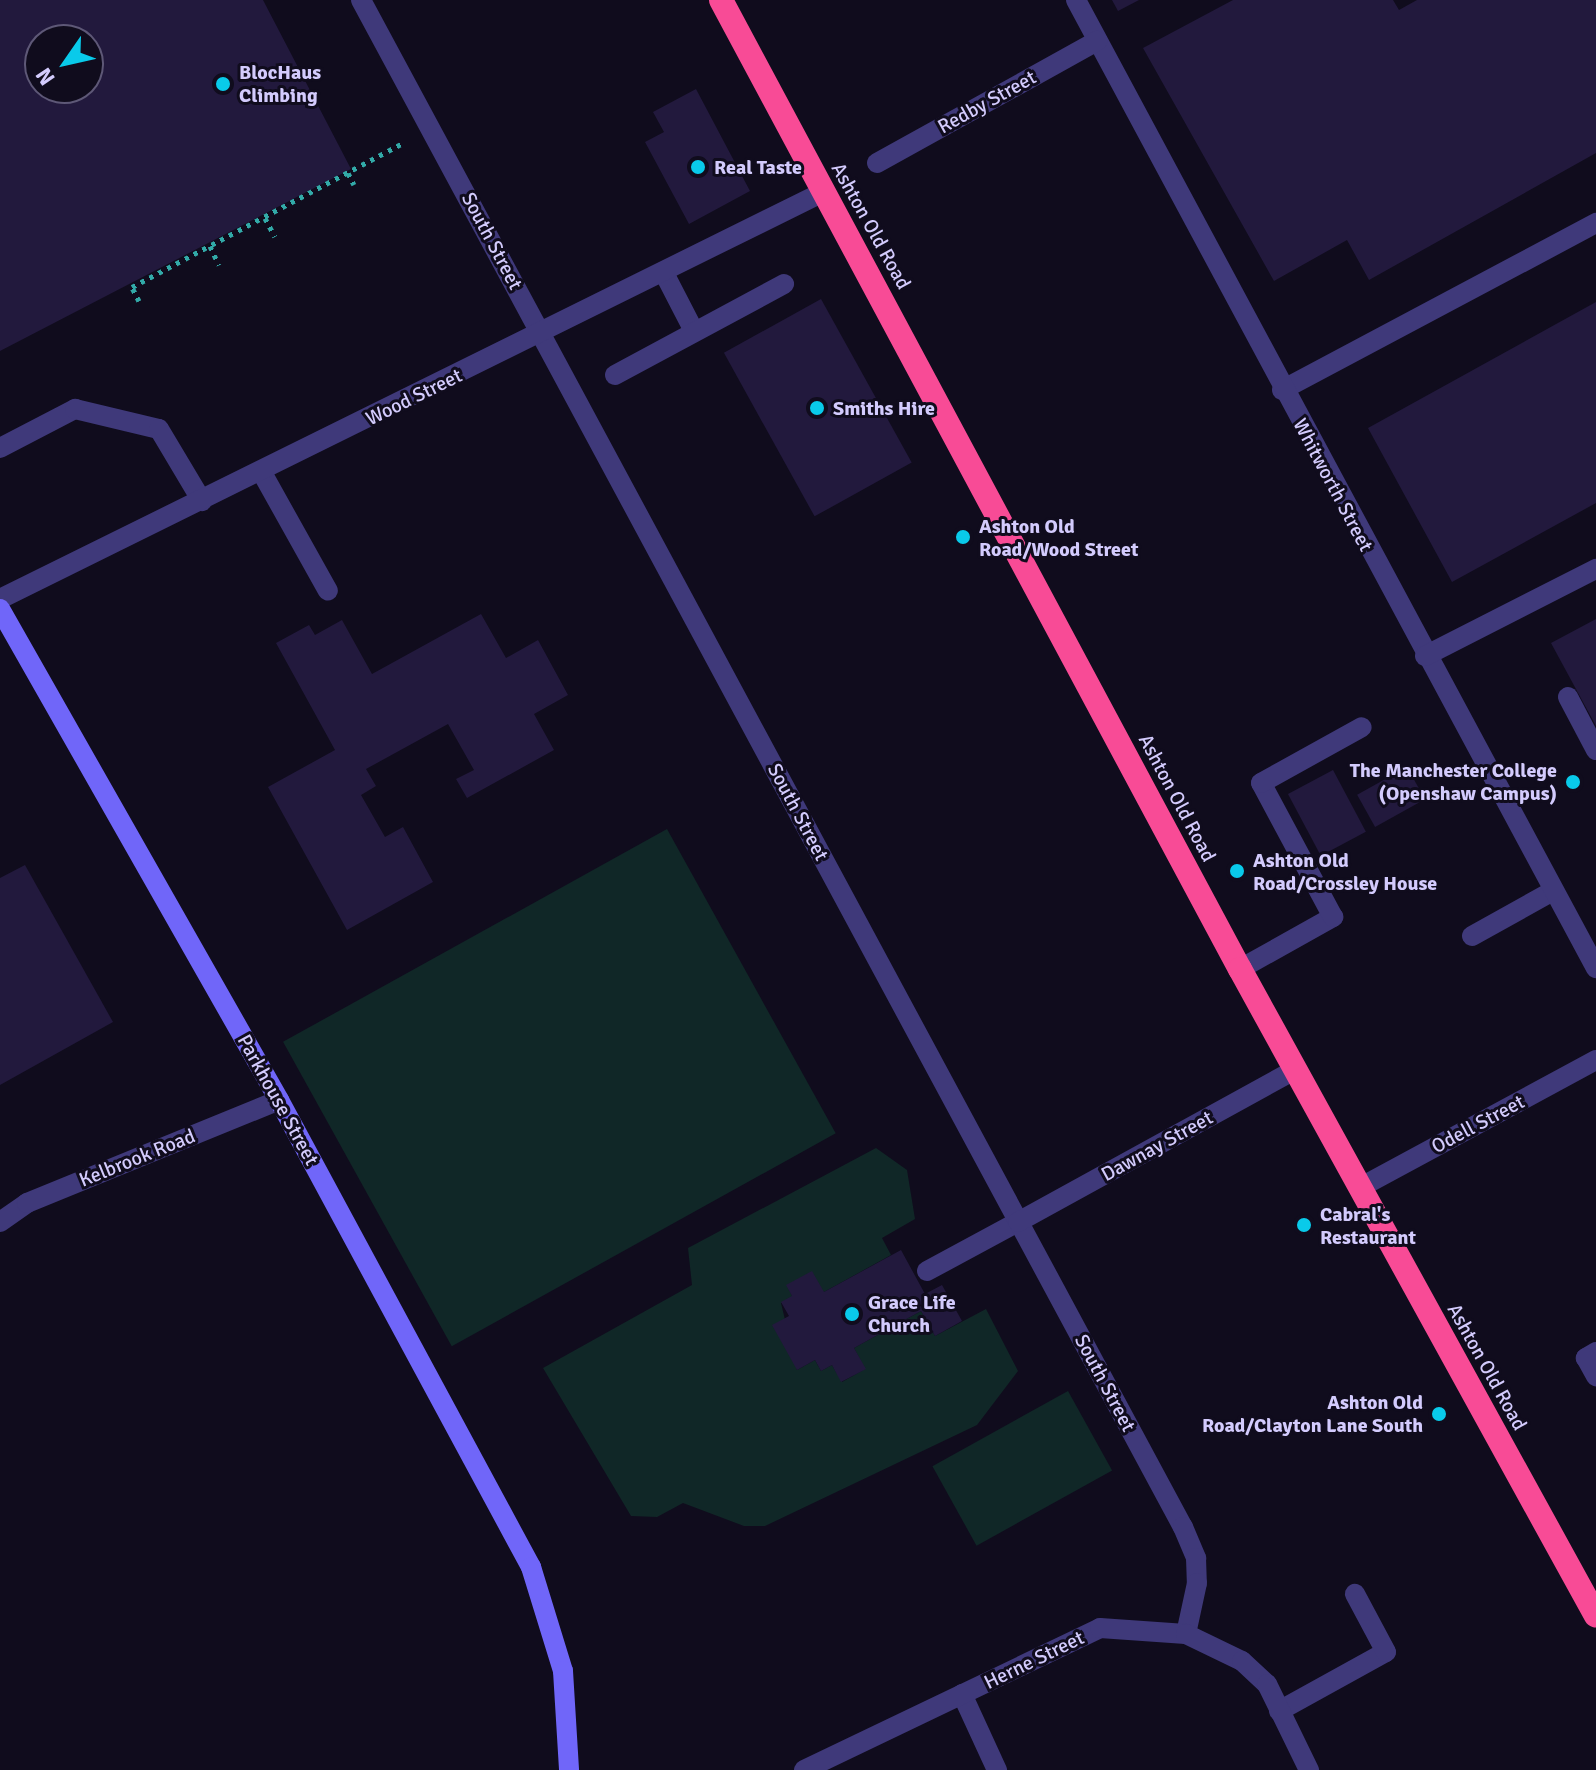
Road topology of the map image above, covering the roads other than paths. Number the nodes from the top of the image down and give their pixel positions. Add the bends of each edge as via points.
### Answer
1 (361, 0) edge
2 (721, 0) edge
3 (1076, 0) edge
4 (1097, 41) junction
5 (877, 163) dead end
6 (825, 191) junction
7 (1596, 223) edge
8 (664, 273) junction
9 (784, 284) dead end
10 (694, 331) junction
11 (542, 334) junction
12 (615, 375) dead end
13 (1282, 390) junction
14 (0, 448) edge
15 (261, 471) junction
16 (202, 501) junction
17 (1596, 569) edge
18 (328, 591) dead end
19 (0, 599) edge
20 (0, 609) edge
21 (1425, 656) junction
22 (1568, 697) dead end
23 (1362, 727) dead end
24 (1596, 750) edge
25 (1553, 891) junction
26 (1472, 936) dead end
27 (1596, 968) edge
28 (1240, 969) junction
29 (1596, 1060) edge
30 (1295, 1070) junction
31 (279, 1100) junction
32 (1361, 1187) junction
33 (0, 1222) edge
34 (1018, 1222) junction
35 (927, 1271) dead end
36 (1596, 1352) edge
37 (1596, 1376) edge
38 (1355, 1594) dead end
39 (1596, 1616) edge
40 (1186, 1634) junction
41 (962, 1694) junction
42 (1279, 1711) junction
43 (569, 1770) edge
44 (804, 1770) edge
45 (997, 1770) edge
46 (1309, 1770) edge

1 - 11 street, South Street
2 - 6 highway, Ashton Old Road
3 - 4 street, Whitworth Street
4 - 5 street, Redby Street
4 - 13 street, Whitworth Street
6 - 8 street, Wood Street
6 - 28 highway, Ashton Old Road
7 - 13 street
8 - 10 street
8 - 11 street, Wood Street
9 - 10 street
10 - 12 street
11 - 15 street, Wood Street
11 - 34 street, South Street
13 - 21 street, Whitworth Street
14 - 16 street via 75,409 159,429
15 - 16 street, Wood Street
15 - 18 street
16 - 19 street, Wood Street
17 - 21 street
20 - 31 street, Parkhouse Street
21 - 25 street, Whitworth Street
22 - 24 street
23 - 28 street via 1261,783 1333,917
25 - 26 street
25 - 27 street, Whitworth Street
28 - 30 highway, Ashton Old Road
29 - 32 street, Odell Street
30 - 32 highway, Ashton Old Road
30 - 34 street, Dawnay Street
31 - 33 street, Kelbrook Road via 27,1203
31 - 43 street, Parkhouse Street via 531,1567 563,1671
32 - 39 highway, Ashton Old Road
34 - 35 street, Dawnay Street
34 - 40 street, South Street via 1196,1558
36 - 37 street via 1586,1358
38 - 42 street via 1386,1652
40 - 41 street, Herne Street via 1100,1628
40 - 42 street, Herne Street via 1242,1661 1267,1684
41 - 44 street, Herne Street
41 - 45 street
42 - 46 street, Herne Street

